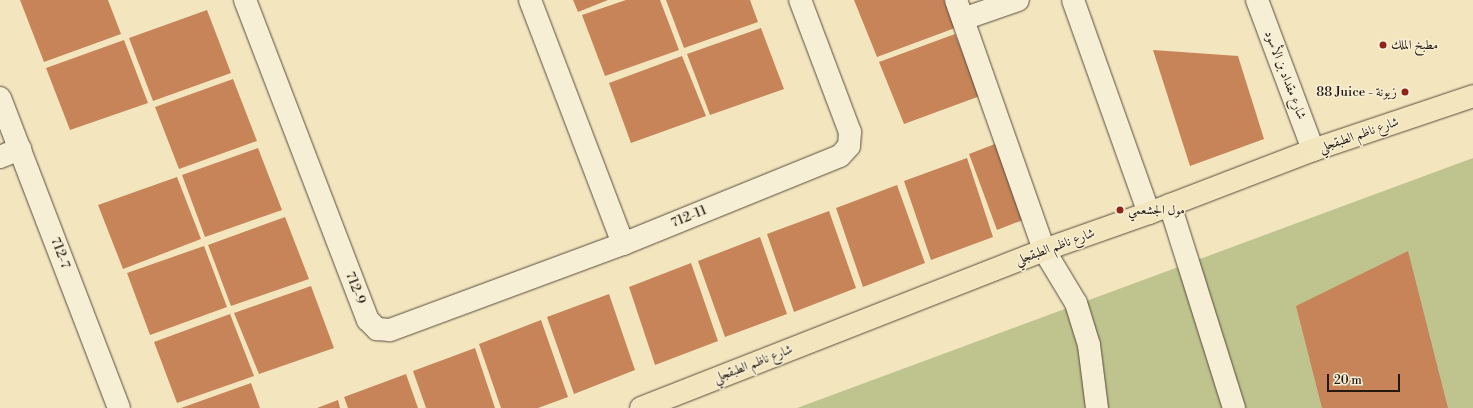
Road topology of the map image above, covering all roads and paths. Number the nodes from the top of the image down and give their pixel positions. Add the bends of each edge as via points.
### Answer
1 (245, 0) edge
2 (530, 0) edge
3 (800, 0) edge
4 (1018, 0) edge
5 (1073, 0) edge
6 (1257, 0) edge
7 (959, 10) edge
8 (1473, 96) edge
9 (0, 98) edge
10 (1314, 150) junction
11 (10, 153) edge
12 (1170, 205) junction
13 (1149, 213) junction
14 (623, 244) junction
15 (1044, 250) junction
16 (119, 408) edge
17 (641, 408) edge
18 (1097, 408) edge
19 (1234, 408) edge

1 - 14 street, 712-9 via 368,320 377,329 390,330
2 - 14 street
3 - 14 street, 712-11 via 850,132 849,146 840,156
4 - 7 street
5 - 13 street
6 - 10 street, شارع مقداد بن الأسود
7 - 15 street
8 - 10 main road, شارع ناظم الطبقجلي
9 - 11 street, 712-7
10 - 12 main road, شارع ناظم الطبقجلي
11 - 16 street, 712-7
12 - 13 main road, شارع ناظم الطبقجلي
12 - 19 street
13 - 15 main road, شارع ناظم الطبقجلي
15 - 17 main road, شارع ناظم الطبقجلي
15 - 18 street via 1076,303 1089,345

